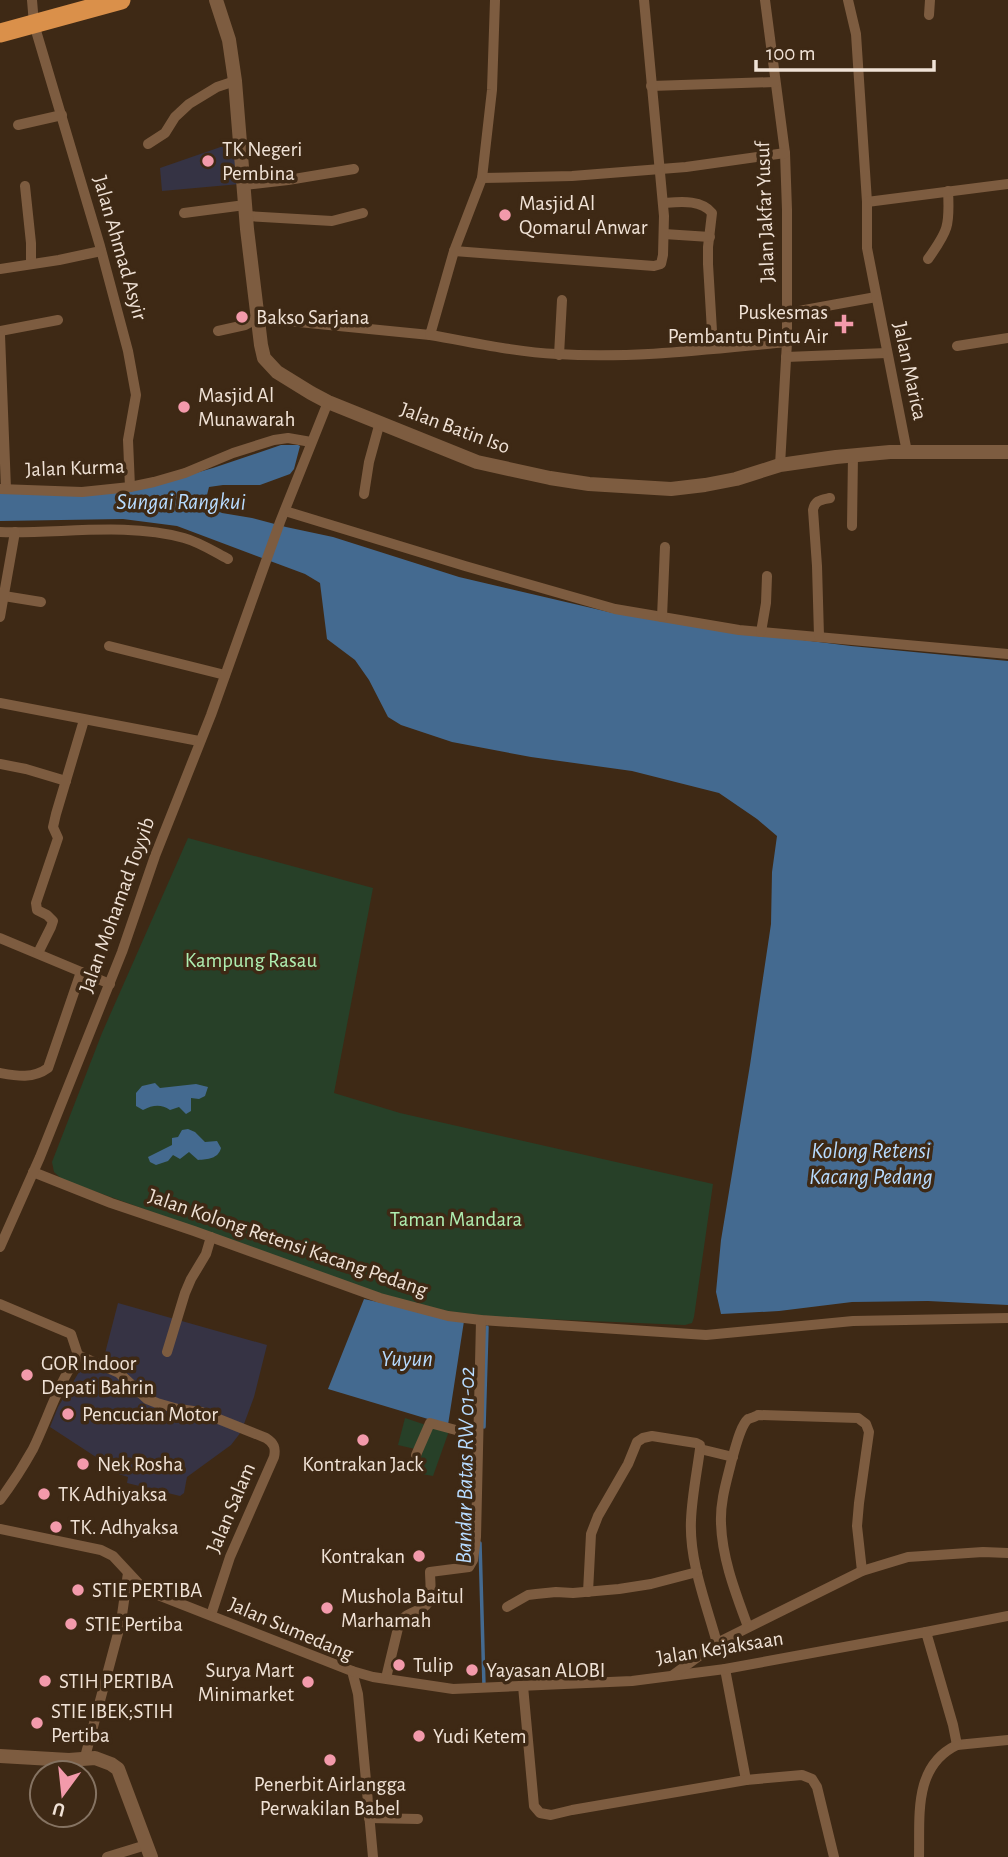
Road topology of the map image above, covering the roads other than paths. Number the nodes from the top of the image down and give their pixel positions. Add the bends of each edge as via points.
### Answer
1 (32, 0) edge
2 (121, 0) edge
3 (216, 0) edge
4 (495, 0) edge
5 (504, 0) edge
6 (643, 0) edge
7 (765, 0) edge
8 (848, 0) edge
9 (930, 0) edge
10 (929, 15) dead end
11 (34, 24) junction
12 (0, 33) edge
13 (235, 81) junction
14 (775, 82) junction
15 (652, 86) junction
16 (62, 115) junction
17 (18, 125) dead end
18 (148, 144) dead end
19 (785, 153) junction
20 (354, 169) dead end
21 (660, 169) junction
22 (482, 178) junction
23 (1008, 184) edge
24 (244, 185) junction
25 (25, 186) dead end
26 (948, 191) junction
27 (867, 202) junction
28 (663, 203) junction
29 (246, 211) junction
30 (184, 213) dead end
31 (363, 213) dead end
32 (664, 234) junction
33 (710, 237) junction
34 (101, 251) junction
35 (454, 251) junction
36 (928, 259) dead end
37 (31, 264) junction
38 (0, 269) edge
39 (876, 297) junction
40 (562, 300) dead end
41 (788, 313) junction
42 (258, 318) junction
43 (58, 320) dead end
44 (218, 331) dead end
45 (0, 333) edge
46 (430, 335) junction
47 (1008, 338) edge
48 (788, 342) junction
49 (957, 346) dead end
50 (713, 348) junction
51 (887, 353) junction
52 (559, 355) junction
53 (786, 357) junction
54 (328, 402) junction
55 (380, 422) junction
56 (311, 442) junction
57 (907, 452) junction
58 (1008, 452) edge
59 (853, 455) junction
60 (780, 465) junction
61 (130, 486) junction
62 (3, 489) edge
63 (364, 494) dead end
64 (830, 498) dead end
65 (285, 511) junction
66 (852, 526) dead end
67 (0, 532) edge
68 (15, 532) junction
69 (665, 547) dead end
70 (228, 559) dead end
71 (766, 576) dead end
72 (4, 596) junction
73 (41, 603) dead end
74 (0, 617) edge
75 (662, 617) junction
76 (761, 632) junction
77 (819, 636) junction
78 (109, 646) dead end
79 (1008, 654) edge
80 (225, 675) junction
81 (0, 703) edge
82 (84, 720) junction
83 (199, 741) junction
84 (0, 764) edge
85 (66, 780) junction
86 (0, 938) edge
87 (38, 953) junction
88 (81, 971) junction
89 (110, 984) junction
90 (0, 1073) edge
91 (33, 1172) junction
92 (211, 1237) junction
93 (0, 1247) edge
94 (0, 1304) edge
95 (1008, 1318) edge
96 (481, 1320) junction
97 (167, 1352) dead end
98 (78, 1355) junction
99 (478, 1436) junction
100 (700, 1449) junction
101 (416, 1455) dead end
102 (733, 1457) junction
103 (0, 1500) edge
104 (0, 1529) edge
105 (1008, 1553) edge
106 (862, 1571) junction
107 (697, 1572) junction
108 (128, 1573) junction
109 (589, 1592) junction
110 (507, 1607) dead end
111 (211, 1615) junction
112 (1008, 1616) edge
113 (748, 1627) junction
114 (926, 1633) junction
115 (717, 1643) junction
116 (725, 1669) junction
117 (352, 1671) junction
118 (671, 1677) junction
119 (386, 1678) junction
120 (523, 1686) junction
121 (1008, 1740) edge
122 (957, 1745) junction
123 (0, 1756) edge
124 (90, 1757) junction
125 (746, 1780) junction
126 (369, 1818) junction
127 (418, 1819) dead end
128 (149, 1851) edge
129 (107, 1857) edge
130 (373, 1857) edge
131 (834, 1857) edge
132 (919, 1857) edge

1 - 11 street, Jalan Ahmad Asyir
2 - 11 highway
3 - 13 street, Jalan Batin Iso via 229,40
4 - 5 street
4 - 22 street via 492,90
6 - 15 street
7 - 14 street, Jalan Jakfar Yusuf
8 - 27 street via 856,34
9 - 10 street
11 - 12 highway
11 - 16 street, Jalan Ahmad Asyir
13 - 18 street via 190,104 165,133
13 - 24 street, Jalan Batin Iso
14 - 15 street
14 - 19 street, Jalan Jakfar Yusuf
15 - 21 street
16 - 17 street
16 - 34 street, Jalan Ahmad Asyir
19 - 21 street
19 - 41 street, Jalan Jakfar Yusuf
20 - 24 street
21 - 22 street
21 - 28 street
22 - 35 street
23 - 26 street
24 - 29 street, Jalan Batin Iso
25 - 37 street
26 - 27 street
26 - 36 street via 946,233
27 - 39 street, Jalan Marica via 867,248
28 - 32 street
28 - 33 street via 690,202 710,209
29 - 30 street
29 - 31 street via 332,221
29 - 42 street, Jalan Batin Iso
32 - 33 street
32 - 35 street via 663,260 654,266
33 - 50 street
34 - 37 street
34 - 61 street, Jalan Ahmad Asyir via 136,395 128,440
35 - 46 street
37 - 38 street
39 - 41 street
39 - 51 street, Jalan Marica
40 - 52 street
41 - 48 street, Jalan Jakfar Yusuf
42 - 44 street
42 - 46 street
42 - 54 street, Jalan Batin Iso via 269,365
43 - 45 street
45 - 62 street
46 - 52 street
47 - 49 street
48 - 50 street
48 - 53 street, Jalan Jakfar Yusuf
50 - 52 street via 637,355
51 - 53 street
51 - 57 street, Jalan Marica
53 - 60 street, Jalan Jakfar Yusuf
54 - 55 street, Jalan Batin Iso
54 - 56 street
55 - 60 street, Jalan Batin Iso via 477,463 589,484 671,489 736,479
55 - 63 street
56 - 61 street, Jalan Kurma via 274,440 185,473
56 - 65 street
57 - 58 street, Jalan Batin Iso
57 - 59 street, Jalan Batin Iso
59 - 60 street, Jalan Batin Iso
59 - 66 street
61 - 62 street, Jalan Kurma via 82,492
64 - 77 street via 818,501 813,510
65 - 75 street via 603,606
65 - 80 street, Jalan Mohamad Toyyib
67 - 68 street
68 - 70 street via 146,531 193,541
68 - 72 street
69 - 75 street
71 - 76 street
72 - 73 street
72 - 74 street
75 - 76 street
76 - 77 street
77 - 79 street
78 - 80 street
80 - 83 street, Jalan Mohamad Toyyib
81 - 82 street
82 - 83 street
82 - 85 street
83 - 89 street, Jalan Mohamad Toyyib
84 - 85 street
85 - 87 street via 54,825 58,838 36,903 37,910 52,921
86 - 87 street
87 - 88 street
88 - 89 street
88 - 90 street via 48,1068 33,1076
89 - 91 street, Jalan Mohamad Toyyib
91 - 92 street, Jalan Kolong Retensi Kacang Pedang
91 - 93 street, Jalan Mohamad Toyyib
92 - 96 street, Jalan Kolong Retensi Kacang Pedang via 380,1298 448,1317
92 - 97 street via 185,1293
94 - 98 street via 71,1334
95 - 96 street, Jalan Kolong Retensi Kacang Pedang via 853,1321 706,1335
96 - 99 street
98 - 103 street via 20,1472
98 - 111 street, Jalan Salam via 118,1373 147,1399 201,1412 274,1445 274,1457 230,1557
99 - 101 street via 430,1423
99 - 119 street via 473,1560 469,1567 430,1572 430,1599 403,1616
100 - 102 street
100 - 107 street via 691,1521
100 - 109 street via 696,1443 652,1436 636,1442 591,1534
102 - 106 street via 748,1419 758,1415 858,1418 866,1424 869,1432 858,1526
102 - 113 street via 721,1522 729,1571
104 - 108 street, Jalan Sumedang via 101,1550 121,1562
105 - 106 street via 908,1557
106 - 113 street
107 - 109 street via 652,1584
107 - 115 street
108 - 111 street, Jalan Sumedang via 153,1593
108 - 124 street
109 - 110 street via 528,1595
111 - 117 street, Jalan Sumedang
112 - 114 street, Jalan Kejaksaan
113 - 115 street
114 - 116 street, Jalan Kejaksaan
114 - 122 street
115 - 118 street
116 - 118 street, Jalan Kejaksaan
116 - 125 street
117 - 119 street, Jalan Kejaksaan
117 - 126 street, Jalan Sumedang
118 - 120 street, Jalan Kejaksaan
119 - 120 street, Jalan Kejaksaan via 453,1689
120 - 125 street via 534,1806 540,1813 551,1815
121 - 122 street
122 - 132 street via 944,1752 923,1782
123 - 124 street
124 - 128 street via 118,1769
125 - 131 street via 802,1775 812,1779
126 - 127 street
126 - 130 street, Jalan Sumedang
128 - 129 street

